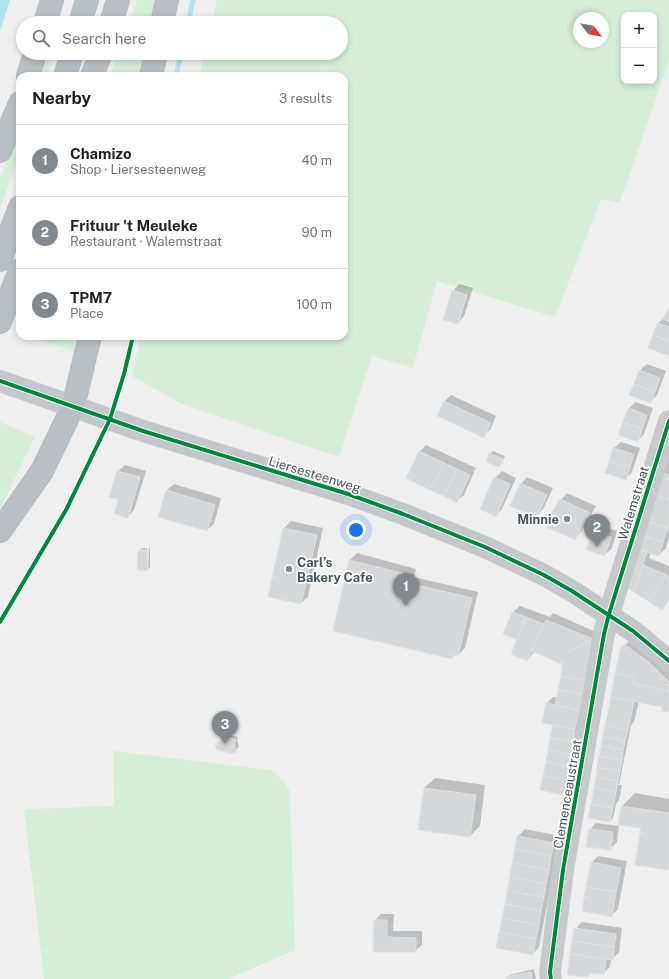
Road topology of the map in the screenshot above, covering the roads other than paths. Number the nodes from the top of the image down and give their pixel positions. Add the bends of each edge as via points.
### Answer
1 (52, 0) edge
2 (87, 0) edge
3 (118, 0) edge
4 (167, 0) edge
5 (47, 16) edge
6 (82, 16) edge
7 (113, 16) edge
8 (164, 16) edge
9 (34, 60) edge
10 (70, 60) edge
11 (98, 60) edge
12 (154, 60) edge
13 (29, 72) edge
14 (66, 72) edge
15 (94, 72) edge
16 (152, 72) edge
17 (16, 113) edge
18 (0, 151) edge
19 (16, 218) edge
20 (0, 260) edge
21 (16, 280) edge
22 (0, 322) edge
23 (89, 340) edge
24 (0, 380) edge
25 (73, 407) junction
26 (669, 421) edge
27 (0, 531) edge
28 (608, 614) junction
29 (669, 661) edge
30 (551, 979) edge

1 - 5 highway
2 - 6 highway
3 - 7 highway
4 - 8 highway
9 - 13 highway
10 - 14 highway
11 - 15 highway
12 - 16 highway
17 - 18 highway
19 - 20 highway
21 - 22 highway
23 - 25 highway
24 - 25 main road, Liersesteenweg
25 - 27 highway via 42,471
25 - 28 main road, Liersesteenweg via 348,494 403,514 485,547 544,575
26 - 28 street, Walemstraat
28 - 29 main road, Liersesteenweg
28 - 30 street, Clemenceaustraat via 564,870

